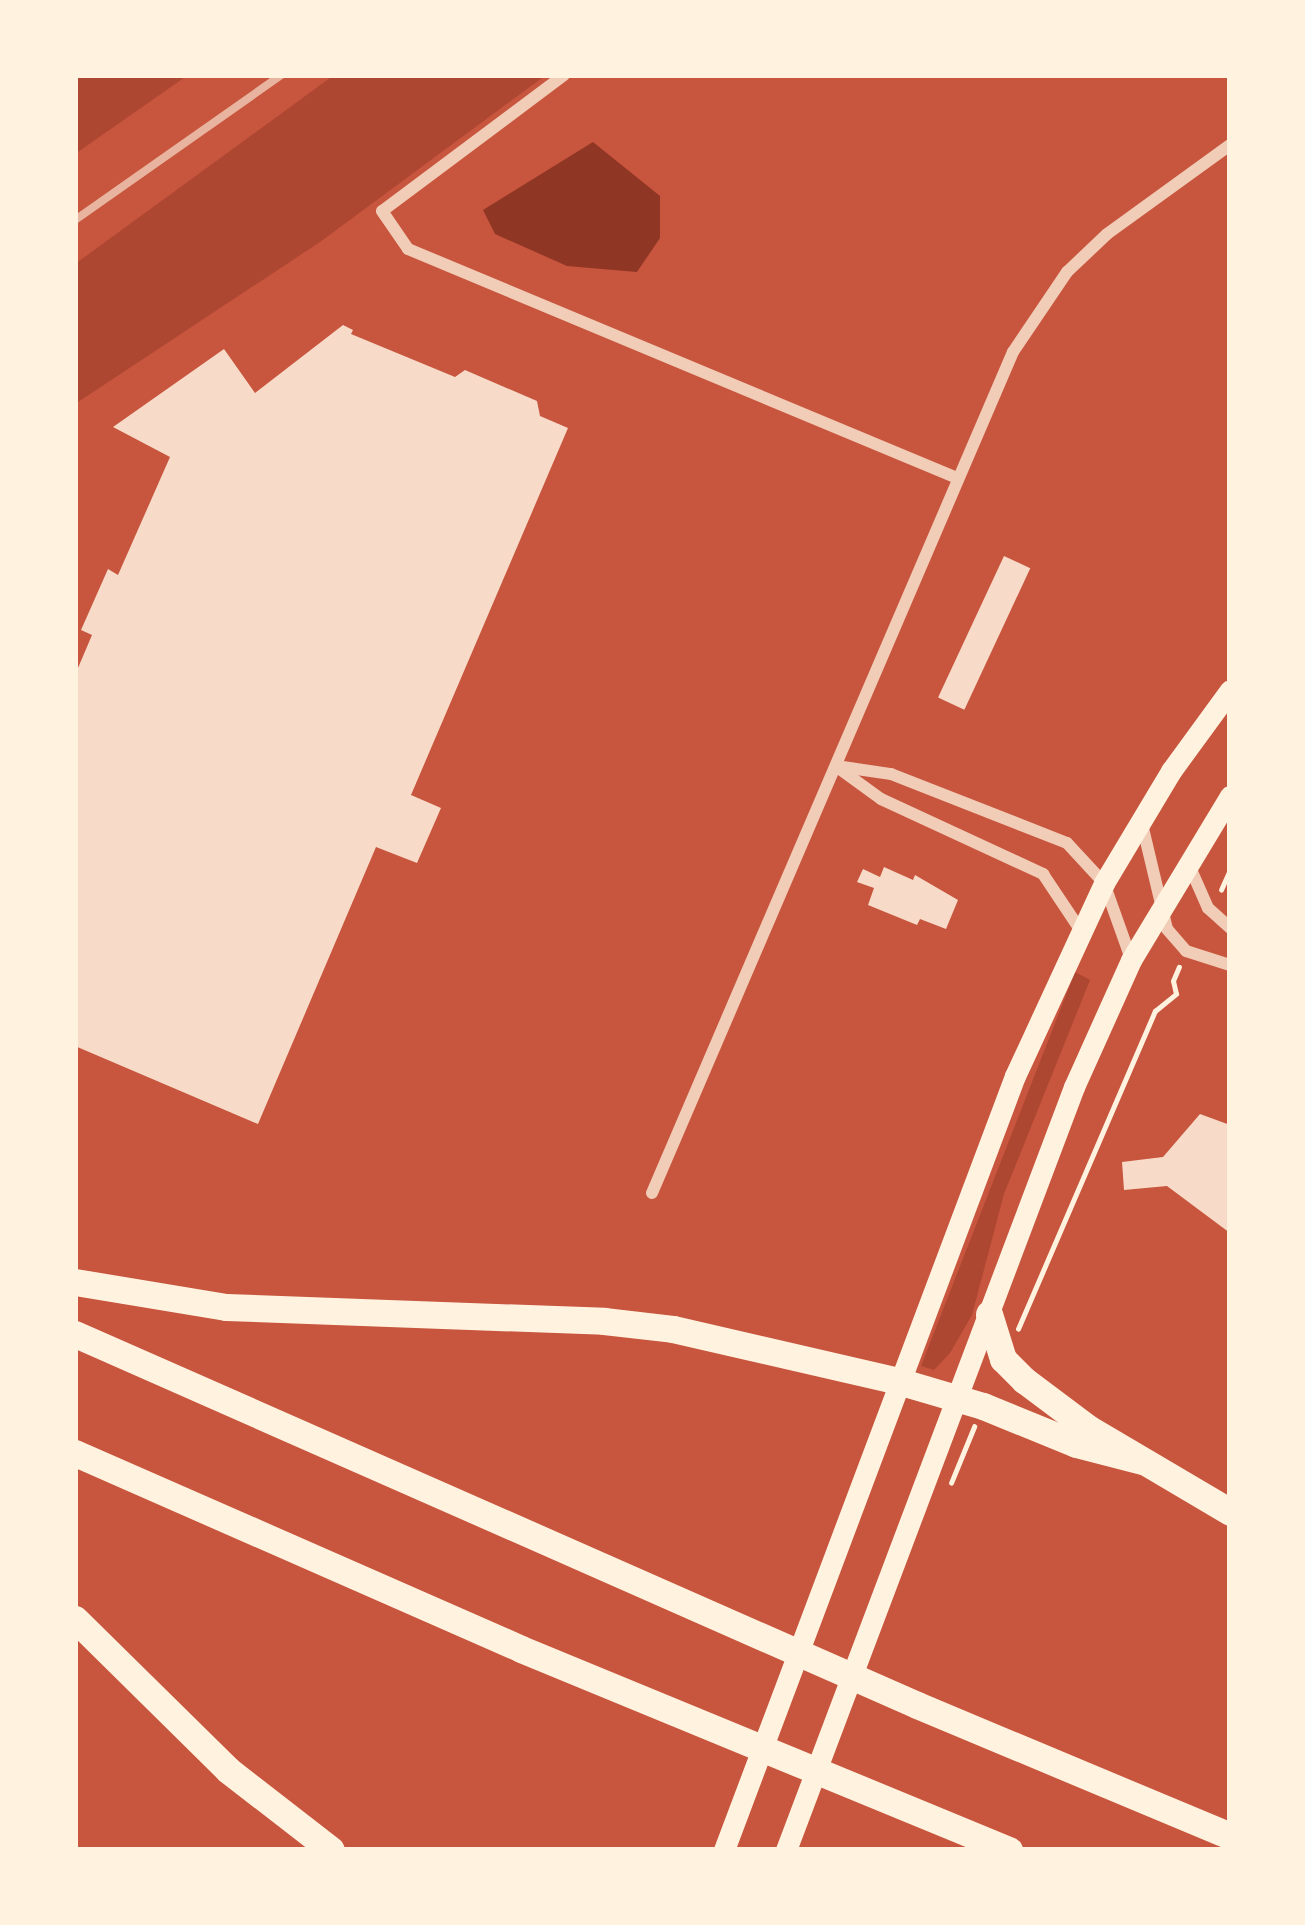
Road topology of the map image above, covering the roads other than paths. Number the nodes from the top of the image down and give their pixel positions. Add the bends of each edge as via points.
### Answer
1 (564, 75) edge
2 (1230, 145) edge
3 (957, 478) junction
4 (1230, 690) edge
5 (836, 766) junction
6 (1230, 796) edge
7 (1141, 819) junction
8 (1188, 862) junction
9 (1104, 883) junction
10 (1160, 910) junction
11 (1230, 928) edge
12 (1081, 931) junction
13 (1131, 960) junction
14 (1230, 965) edge
15 (652, 1192) dead end
16 (75, 1282) edge
17 (989, 1314) junction
18 (75, 1334) edge
19 (898, 1382) junction
20 (955, 1398) junction
21 (75, 1453) edge
22 (1142, 1461) junction
23 (1230, 1512) edge
24 (75, 1619) edge
25 (1230, 1836) edge
26 (332, 1850) edge
27 (724, 1850) edge
28 (786, 1850) edge
29 (1009, 1850) edge

1 - 3 street via 382,211 408,249
2 - 3 street via 1066,272 1012,352
3 - 5 street
4 - 7 main road
5 - 9 street via 891,774 1067,843
5 - 12 street via 880,799 1043,874
5 - 15 street
6 - 8 main road
7 - 9 main road
7 - 10 street
8 - 10 main road
8 - 11 street via 1208,908
9 - 12 main road
9 - 13 street
10 - 13 main road
10 - 14 street via 1186,951
12 - 19 main road via 1015,1076
13 - 17 main road
16 - 19 highway via 226,1307 673,1329
17 - 20 main road
17 - 22 highway via 1003,1359
18 - 25 highway
19 - 20 highway
19 - 27 main road
20 - 22 highway
20 - 28 main road
21 - 29 highway
22 - 23 highway
24 - 26 highway via 228,1769

